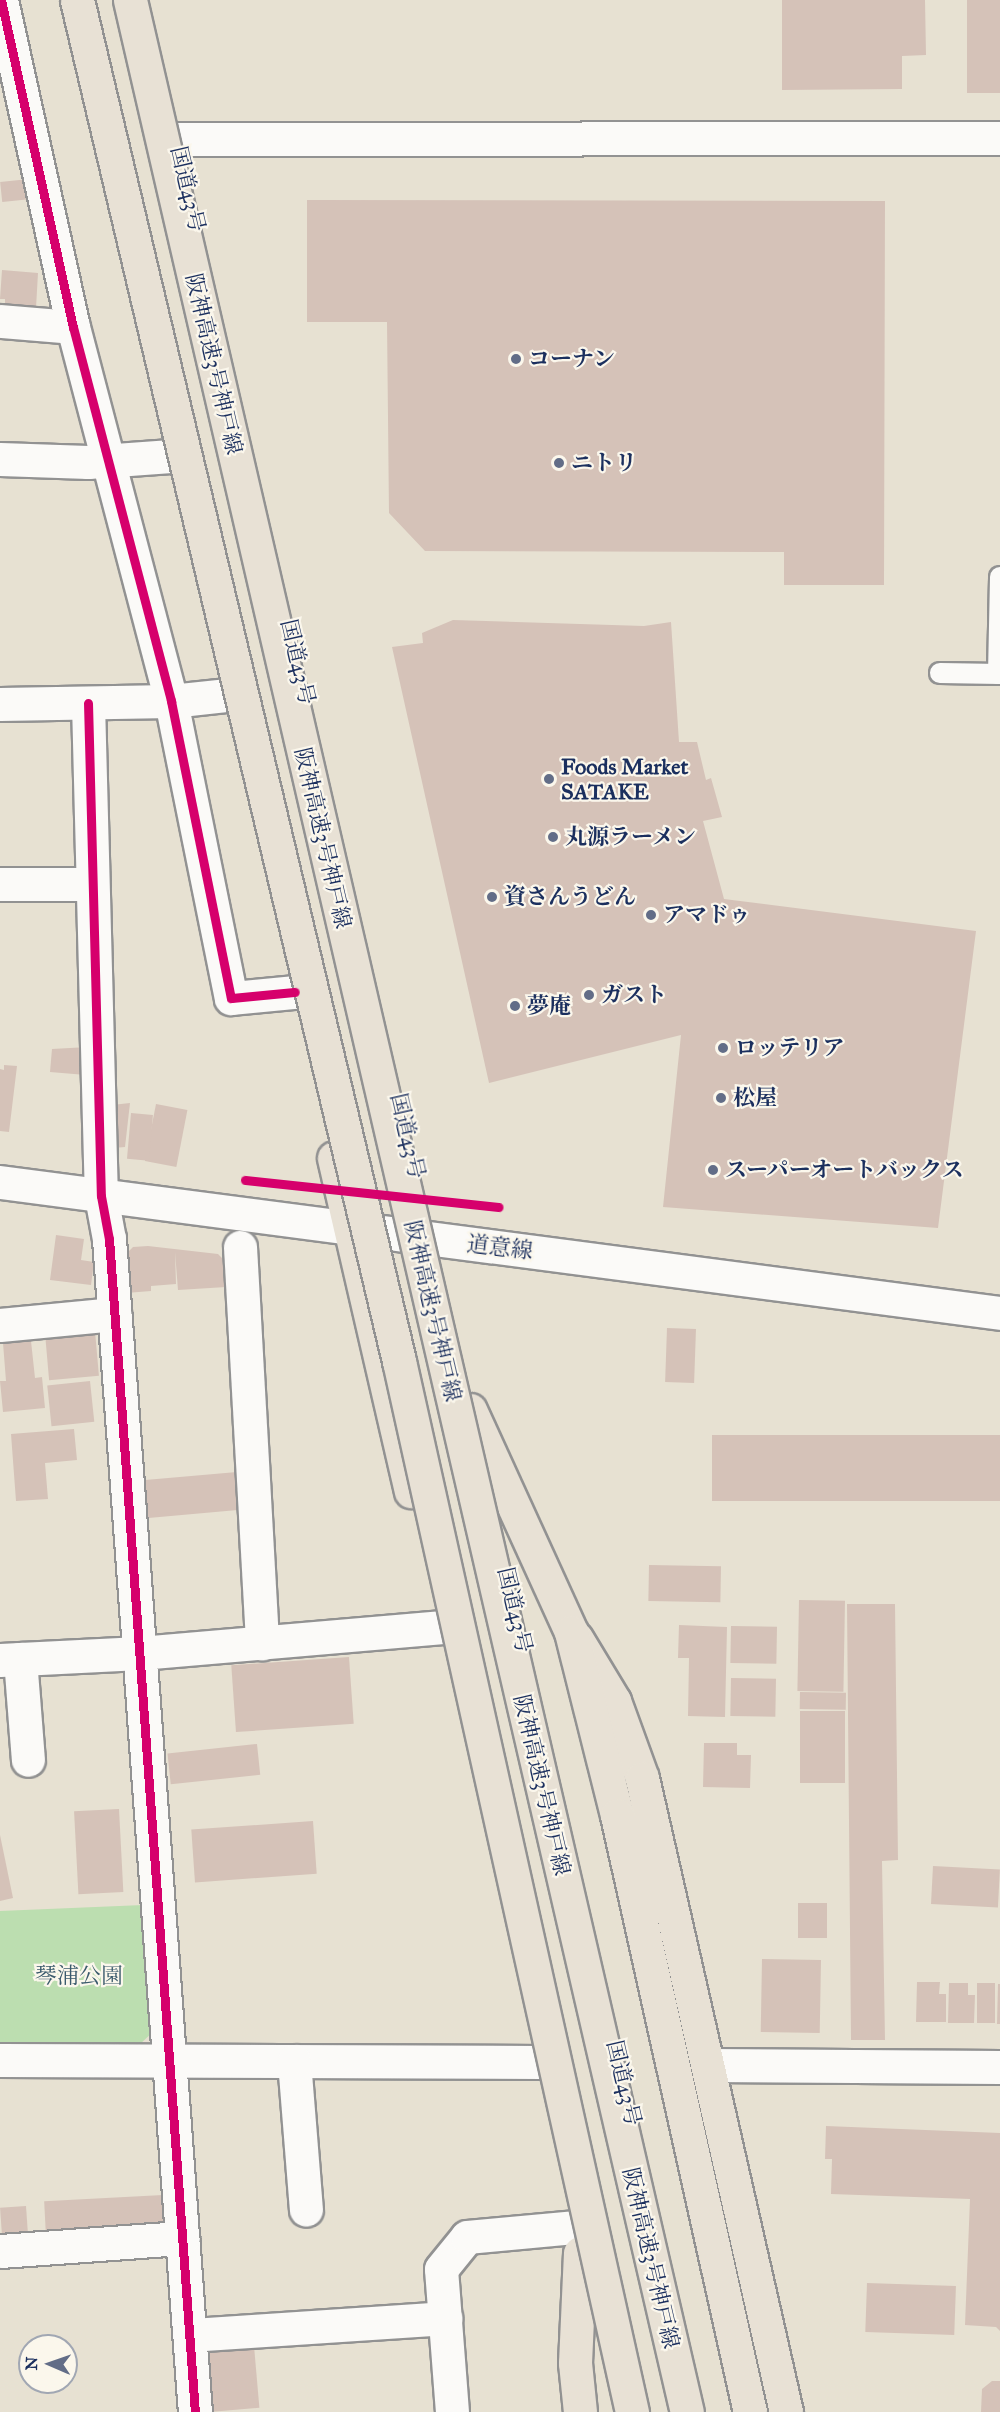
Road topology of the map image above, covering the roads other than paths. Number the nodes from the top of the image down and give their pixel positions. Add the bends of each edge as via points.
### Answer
1 (1, 0) edge
2 (63, 0) edge
3 (77, 0) edge
4 (130, 0) edge
5 (145, 0) edge
6 (9, 69) edge
7 (1000, 138) edge
8 (176, 140) junction
9 (0, 321) edge
10 (74, 327) junction
11 (171, 456) junction
12 (0, 459) edge
13 (108, 460) junction
14 (1000, 577) edge
15 (940, 673) dead end
16 (999, 674) edge
17 (226, 695) junction
18 (171, 701) junction
19 (88, 703) junction
20 (0, 704) edge
21 (0, 884) edge
22 (90, 884) junction
23 (295, 992) junction
24 (0, 1182) edge
25 (101, 1196) junction
26 (351, 1230) junction
27 (432, 1239) junction
28 (240, 1247) dead end
29 (1000, 1313) edge
30 (114, 1314) junction
31 (0, 1325) edge
32 (470, 1410) junction
33 (443, 1627) junction
34 (572, 1632) junction
35 (262, 1643) junction
36 (140, 1653) junction
37 (10, 1659) edge
38 (28, 1760) dead end
39 (0, 2060) edge
40 (172, 2060) junction
41 (294, 2061) junction
42 (541, 2062) junction
43 (709, 2065) junction
44 (1000, 2067) edge
45 (306, 2210) dead end
46 (183, 2238) junction
47 (577, 2240) junction
48 (0, 2251) edge
49 (445, 2318) junction
50 (190, 2335) junction
51 (575, 2363) junction
52 (195, 2412) edge
53 (452, 2412) edge
54 (564, 2412) edge
55 (580, 2412) edge
56 (617, 2412) edge
57 (632, 2412) edge
58 (687, 2412) edge
59 (702, 2412) edge
60 (750, 2412) edge
61 (786, 2412) edge

1 - 6 street
2 - 11 highway
3 - 57 highway, 阪神高速3号神戸線, bridge via 399,1360
4 - 58 highway, 阪神高速3号神戸線, bridge
5 - 8 highway, 国道43号
6 - 10 street
7 - 8 street
8 - 27 highway, 国道43号
9 - 10 street
10 - 13 street
11 - 13 street
11 - 17 highway
12 - 13 street
13 - 18 street
14 - 16 lane
15 - 16 lane
17 - 18 street
17 - 23 highway
18 - 19 street
18 - 23 street via 231,998
19 - 20 street
19 - 22 street
21 - 22 street
22 - 25 street
23 - 26 highway
24 - 25 street, 道意線
25 - 26 street, 道意線
25 - 30 street
26 - 27 street, 道意線
26 - 33 highway
27 - 29 street, 道意線
27 - 32 highway, 国道43号
28 - 35 street
30 - 31 street
30 - 36 street
32 - 34 highway
32 - 59 highway, 国道43号
33 - 35 street
33 - 42 highway
34 - 43 highway via 614,1701 642,1778
34 - 60 highway via 617,1815
35 - 36 street
36 - 37 street
36 - 40 street
37 - 38 street
39 - 40 street
40 - 41 street
40 - 46 street
41 - 42 street
41 - 45 street
42 - 47 highway
43 - 44 street
43 - 61 highway
46 - 48 street
46 - 50 street
47 - 49 street via 467,2237 441,2269
47 - 51 highway
47 - 56 highway
49 - 50 street
49 - 53 street
50 - 52 street
51 - 54 highway
51 - 55 highway

